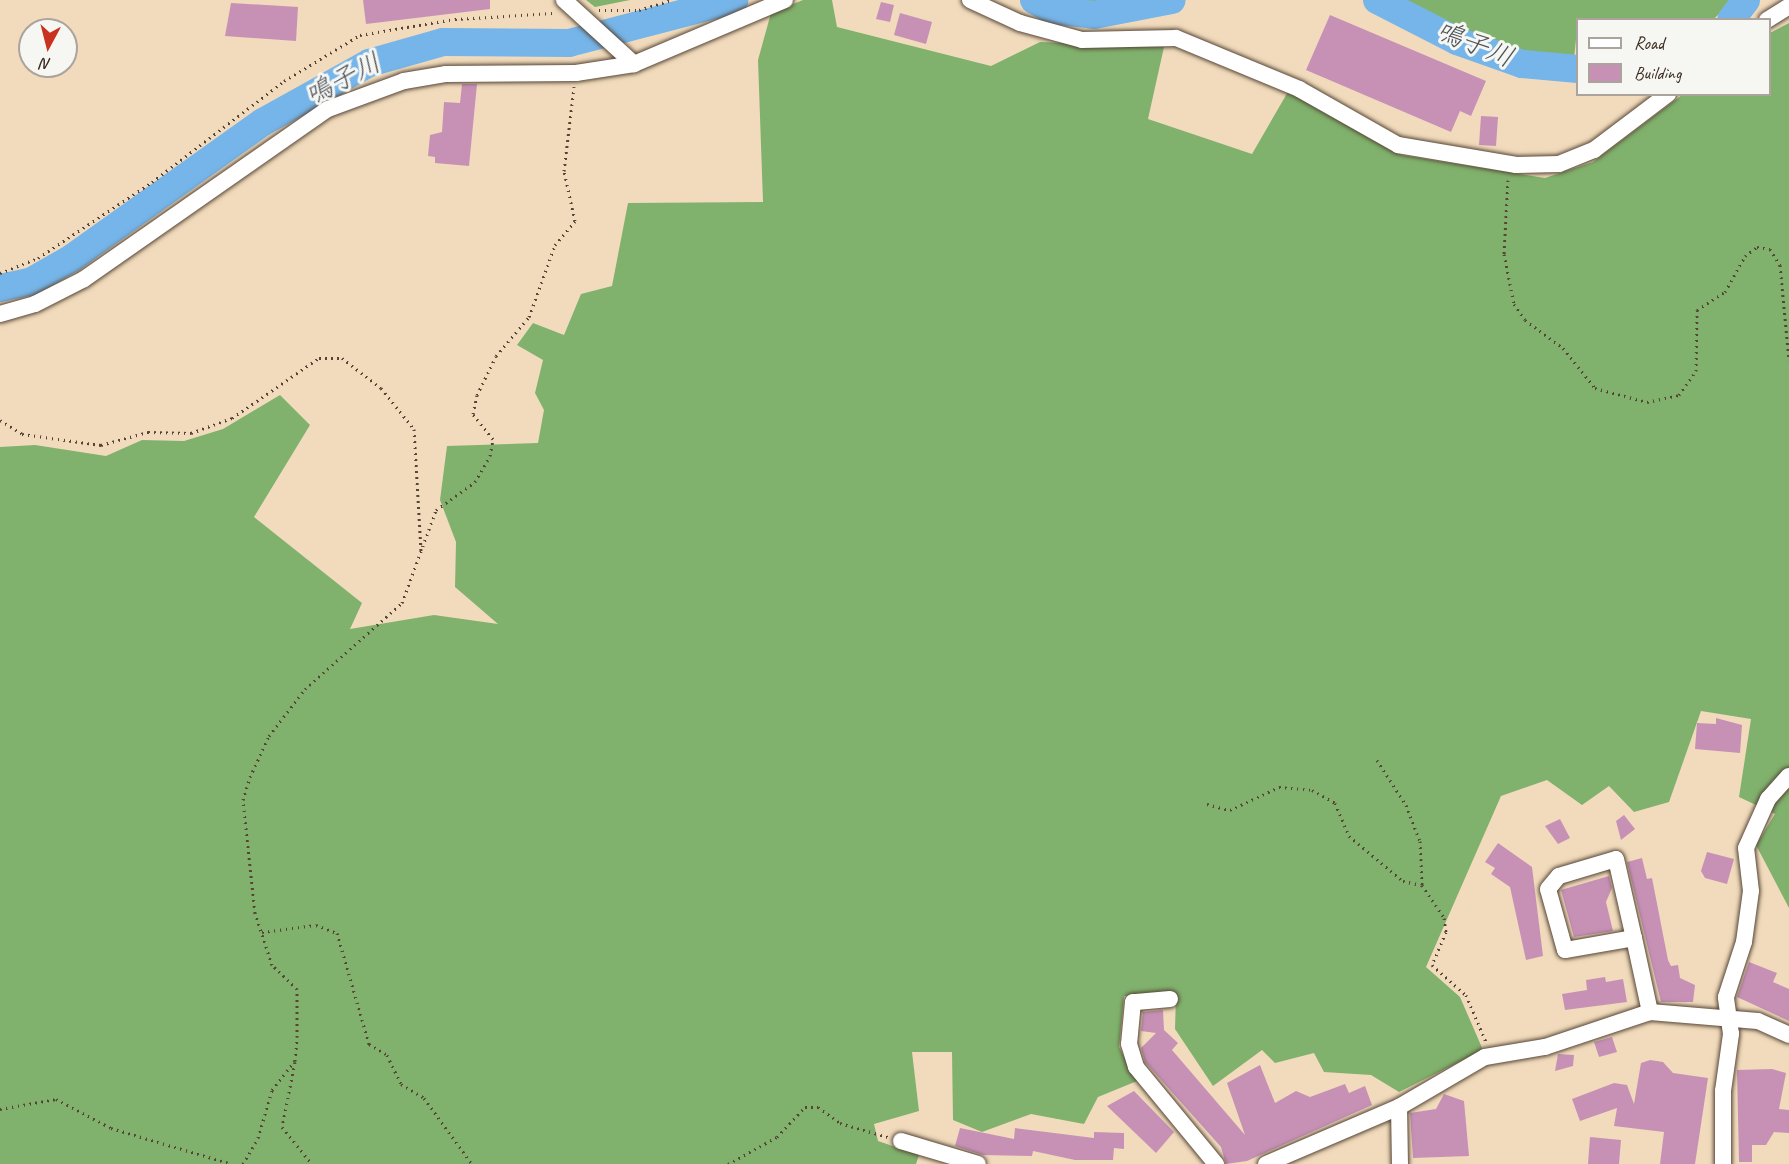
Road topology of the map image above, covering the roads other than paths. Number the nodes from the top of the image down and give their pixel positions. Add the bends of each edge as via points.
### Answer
1 (564, 0) edge
2 (785, 0) edge
3 (970, 0) edge
4 (1789, 6) edge
5 (1770, 18) edge
6 (634, 64) junction
7 (1665, 96) edge
8 (0, 314) edge
9 (1789, 776) edge
10 (1634, 938) junction
11 (1170, 999) dead end
12 (1650, 1012) junction
13 (1729, 1017) junction
14 (1789, 1035) edge
15 (1399, 1107) junction
16 (901, 1141) road end
17 (978, 1164) edge
18 (1216, 1164) edge
19 (1266, 1164) edge
20 (1400, 1164) edge
21 (1723, 1164) edge

1 - 6 street
2 - 6 street
3 - 7 street via 1072,38 1176,38 1299,89 1398,145 1506,163 1538,167 1594,150
4 - 5 street
6 - 8 street via 576,73 446,74 404,81 328,110 84,279 34,304
9 - 13 street via 1767,799 1746,848 1751,891 1744,942 1726,997
10 - 10 street via 1616,859 1559,876 1548,889 1565,950
10 - 12 street
11 - 18 street via 1133,1002 1129,1044 1136,1067
12 - 13 street
12 - 15 street via 1545,1047 1491,1055
13 - 14 street via 1758,1021
13 - 21 street
15 - 19 street
15 - 20 street
16 - 17 street

